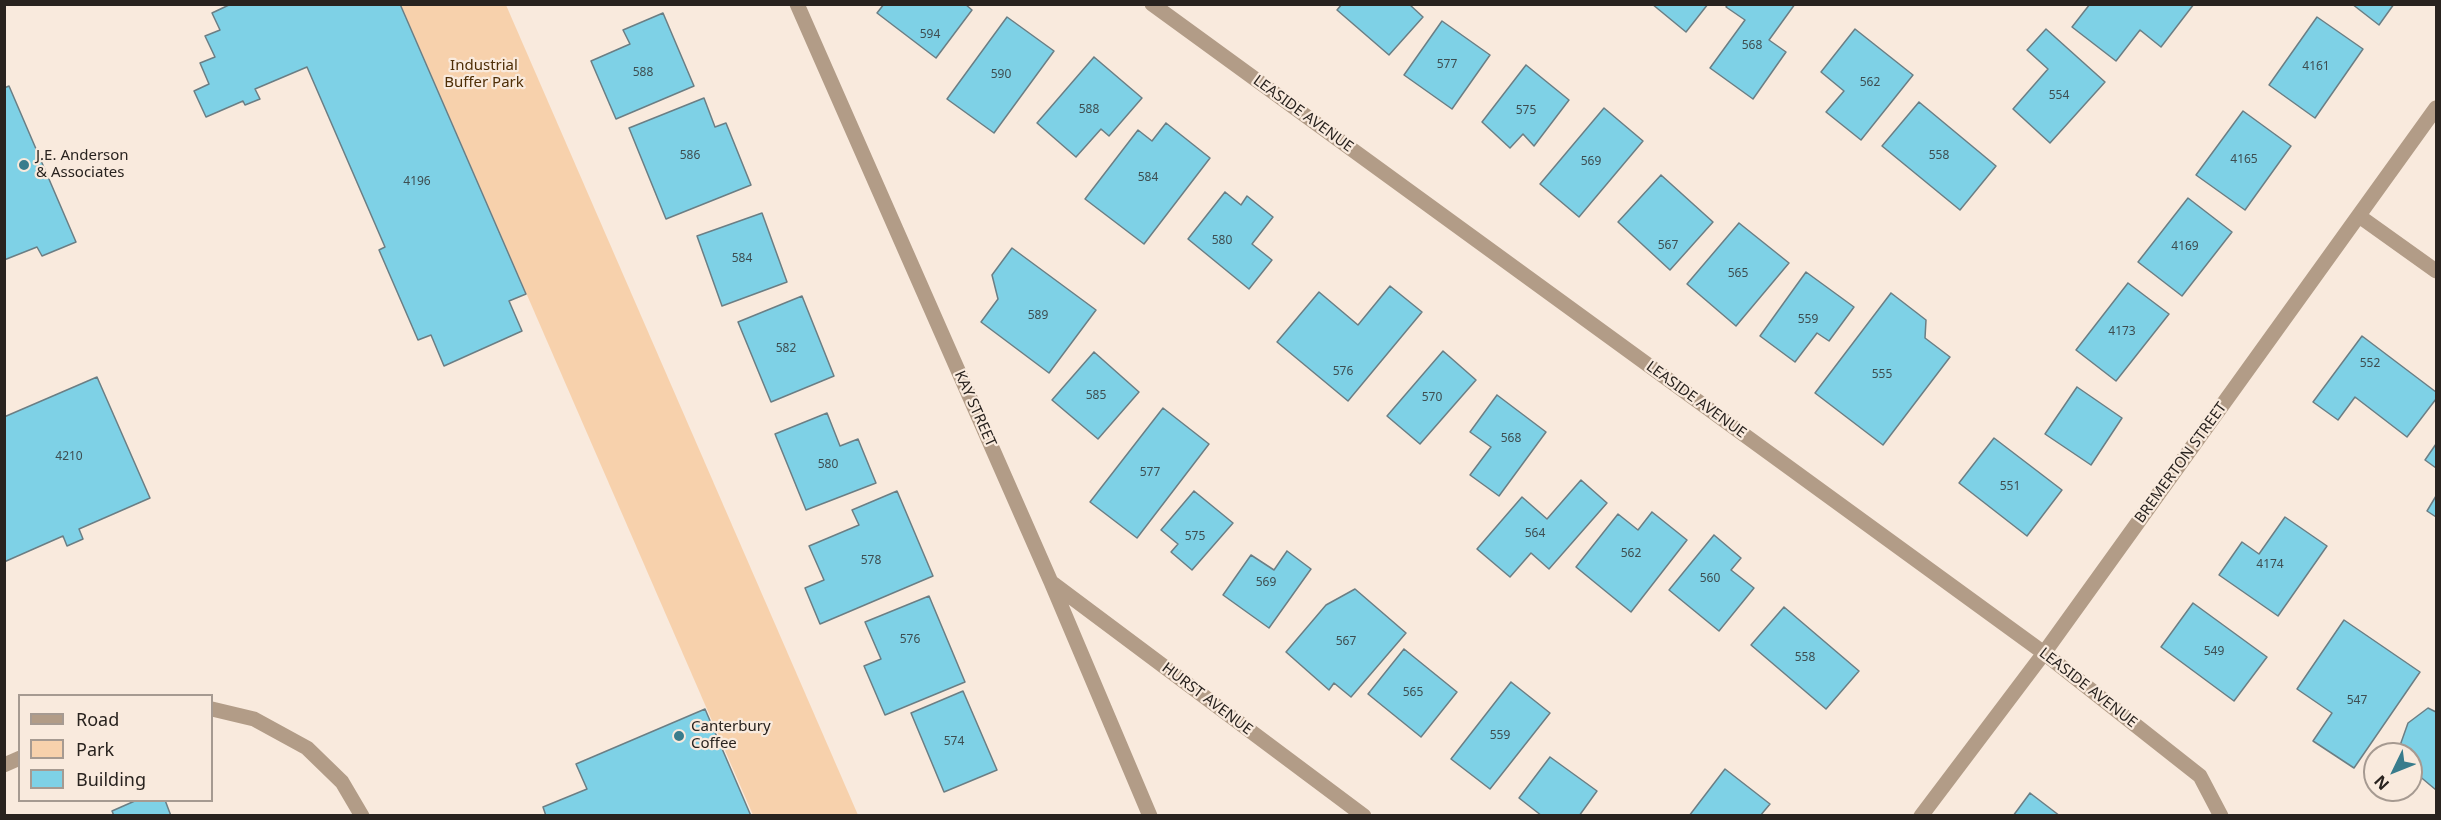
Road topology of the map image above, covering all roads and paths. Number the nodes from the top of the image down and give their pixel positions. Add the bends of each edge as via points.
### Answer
1 (796, 4) edge
2 (1152, 4) edge
3 (2436, 108) edge
4 (2359, 216) junction
5 (2436, 271) edge
6 (1051, 582) junction
7 (2044, 653) junction
8 (213, 709) edge
9 (18, 759) edge
10 (4, 765) edge
11 (362, 816) edge
12 (1150, 816) edge
13 (1364, 816) edge
14 (1921, 816) edge
15 (2221, 816) edge

1 - 6 street, KAY STREET
2 - 7 street, LEASIDE AVENUE
3 - 4 street, BREMERTON STREET
4 - 5 street
4 - 7 street, BREMERTON STREET
6 - 12 street, KAY STREET
6 - 13 street, HURST AVENUE
7 - 14 street, BREMERTON STREET
7 - 15 street, LEASIDE AVENUE via 2200,776
8 - 11 street via 255,719 307,748 342,782
9 - 10 street

